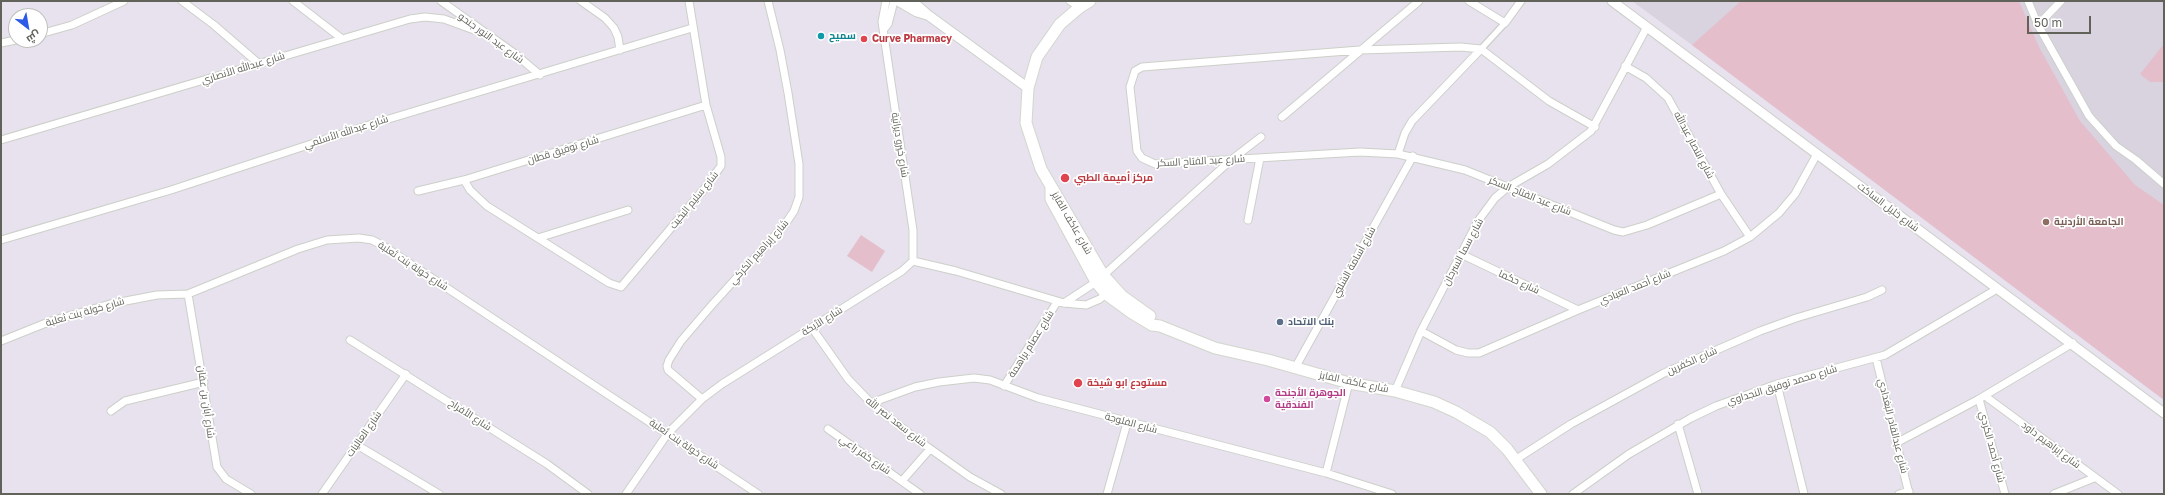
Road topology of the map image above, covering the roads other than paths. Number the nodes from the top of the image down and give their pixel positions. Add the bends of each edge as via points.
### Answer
1 (124, 1) edge
2 (182, 1) edge
3 (293, 1) edge
4 (441, 1) edge
5 (581, 1) edge
6 (689, 1) edge
7 (768, 1) edge
8 (886, 1) edge
9 (894, 1) edge
10 (898, 1) edge
11 (912, 1) edge
12 (1090, 1) edge
13 (1419, 1) edge
14 (1470, 1) edge
15 (1521, 1) edge
16 (1612, 1) edge
17 (2028, 1) edge
18 (2061, 1) edge
19 (1075, 4) edge
20 (928, 15) junction
21 (1505, 23) junction
22 (2038, 25) junction
23 (1647, 27) junction
24 (692, 28) junction
25 (884, 29) junction
26 (48, 32) edge
27 (485, 34) junction
28 (341, 38) junction
29 (1481, 49) junction
30 (620, 50) junction
31 (1360, 50) junction
32 (258, 63) junction
33 (1625, 66) junction
34 (540, 75) junction
35 (1028, 88) junction
36 (706, 105) junction
37 (1282, 117) dead end
38 (1594, 127) junction
39 (1261, 137) dead end
40 (1, 140) edge
41 (1398, 154) junction
42 (1817, 154) junction
43 (1413, 156) junction
44 (1260, 158) junction
45 (1231, 160) junction
46 (464, 180) junction
47 (2164, 184) edge
48 (1508, 187) junction
49 (418, 191) dead end
50 (1721, 194) junction
51 (628, 210) dead end
52 (1248, 220) dead end
53 (1750, 237) junction
54 (538, 238) junction
55 (1, 240) edge
56 (1461, 254) junction
57 (913, 261) junction
58 (1099, 278) junction
59 (1110, 290) junction
60 (1882, 290) dead end
61 (1997, 290) junction
62 (188, 294) junction
63 (1061, 302) junction
64 (1578, 310) junction
65 (812, 328) junction
66 (1421, 331) junction
67 (350, 340) dead end
68 (1, 341) edge
69 (2074, 343) junction
70 (1876, 358) junction
71 (1295, 368) junction
72 (406, 374) junction
73 (204, 382) junction
74 (1349, 383) junction
75 (1778, 384) junction
76 (1004, 386) junction
77 (1395, 391) junction
78 (1982, 397) junction
79 (702, 399) junction
80 (871, 403) junction
81 (111, 411) dead end
82 (2164, 413) edge
83 (1127, 423) junction
84 (1678, 424) junction
85 (828, 429) dead end
86 (668, 433) junction
87 (1898, 442) junction
88 (357, 445) junction
89 (930, 449) junction
90 (1515, 460) junction
91 (1326, 473) junction
92 (2094, 478) junction
93 (902, 481) junction
94 (1909, 493) edge
95 (251, 494) edge
96 (322, 494) edge
97 (439, 494) edge
98 (588, 494) edge
99 (626, 494) edge
100 (758, 494) edge
101 (920, 494) edge
102 (1001, 494) edge
103 (1107, 494) edge
104 (1392, 494) edge
105 (1541, 494) edge
106 (1573, 494) edge
107 (1698, 494) edge
108 (1804, 494) edge
109 (1899, 494) edge
110 (2005, 494) edge
111 (2054, 494) edge
112 (2118, 494) edge

1 - 26 street via 72,25
2 - 32 street
3 - 28 street
4 - 27 street, شارع عبد النور جنحو
5 - 30 street via 605,18 614,28
6 - 24 street, شارع سليم البخيت
7 - 79 street, شارع إبراهيم الكركي via 788,93 799,164 799,197 786,223 681,341 669,360 668,370
8 - 25 street, شارع خيرو ديرانية via 882,22
9 - 25 street via 888,24
10 - 20 street
11 - 20 street
12 - 19 main road, شارع عاكف الفايز
13 - 31 street
14 - 21 street
15 - 21 street
16 - 23 street, شارع خليل الساكت
17 - 22 street
18 - 22 street
19 - 35 main road, شارع عاكف الفايز via 1044,44 1031,72
20 - 35 street
21 - 29 street
22 - 47 street via 2089,116 2116,146
23 - 33 street, شارع سما السرحان
23 - 42 street, شارع خليل الساكت
24 - 30 street, شارع عبدالله الأسلمي
24 - 36 street, شارع سليم البخيت
25 - 57 street, شارع خيرو ديرانية via 913,230
27 - 28 street, شارع عبدالله الأنصاري via 444,19 425,17
27 - 34 street, شارع عبد النور جنحو via 514,53
28 - 32 street, شارع عبدالله الأنصاري
29 - 31 street, شارع عبد الفتاح السكر via 1448,46
29 - 38 street via 1549,101
29 - 41 street via 1412,121 1404,132
30 - 34 street, شارع عبدالله الأسلمي
31 - 37 street
31 - 45 street, شارع عبد الفتاح السكر via 1137,69 1130,87 1139,155 1155,164
32 - 40 street, شارع عبدالله الأنصاري
33 - 38 street, شارع سما السرحان
33 - 50 street, شارع انتصار عبدالله via 1646,78 1668,98
34 - 55 street, شارع عبدالله الأسلمي via 372,124 171,190
35 - 58 main road, شارع عاكف الفايز via 1026,113 1029,136 1041,169 1051,187 1051,198
36 - 46 street, شارع توفيق قطان
36 - 54 street, شارع سليم البخيت via 721,157 721,166 621,287 609,283
38 - 48 street, شارع سما السرحان via 1548,164
39 - 45 street
41 - 43 street, شارع عبد الفتاح السكر
41 - 44 street, شارع عبد الفتاح السكر via 1360,152
42 - 53 street, شارع أحمد العبادي via 1788,203
42 - 61 street, شارع خليل الساكت
43 - 48 street, شارع عبد الفتاح السكر via 1465,170
43 - 71 street, شارع أسامة الشلبي
44 - 45 street, شارع عبد الفتاح السكر
44 - 52 street
45 - 58 street
46 - 49 street, شارع توفيق قطان
46 - 54 street, شارع سليم البخيت via 479,199
48 - 50 street, شارع عبد الفتاح السكر via 1623,232
48 - 56 street, شارع سما السرحان via 1486,209
50 - 53 street, شارع انتصار عبدالله
51 - 54 street
53 - 64 street, شارع أحمد العبادي
56 - 64 street, شارع حكما
56 - 66 street, شارع سما السرحان
57 - 63 street
57 - 65 street, شارع الأيكة via 902,271
58 - 59 main road, شارع عاكف الفايز
58 - 63 street
59 - 63 street via 1086,305
59 - 71 main road, شارع عاكف الفايز via 1152,325 1215,348
60 - 90 street, شارع الكفرين via 1760,331 1671,370 1571,424
61 - 69 street, شارع خليل الساكت
61 - 70 street, شارع محمد توفيق النجداوي via 1907,344
62 - 68 street, شارع خولة بنت ثعلبة via 157,295 110,304 51,321
62 - 73 street, شارع أبان بن عفان
62 - 86 street, شارع خولة بنت ثعلبة via 298,249 328,240 372,240
63 - 76 street, شارع عصام براهمة
64 - 66 street, شارع أحمد العبادي via 1479,353 1456,350
65 - 79 street, شارع الأيكة
65 - 80 street, شارع سعد نصر الله via 848,379
66 - 77 street, شارع سما السرحان
67 - 72 street, شارع الأفراح
69 - 78 street
69 - 82 street, شارع خليل الساكت
70 - 75 street, شارع محمد توفيق النجداوي
70 - 87 street, شارع عبدالقادر البغدادي
71 - 74 main road, شارع عاكف الفايز
72 - 88 street, شارع العاليات
72 - 98 street, شارع الأفراح via 547,464
73 - 81 street via 125,401
73 - 95 street, شارع أبان بن عفان via 217,467 226,479
74 - 77 main road, شارع عاكف الفايز
74 - 91 street
75 - 84 street, شارع محمد توفيق النجداوي via 1716,406
75 - 108 street
76 - 80 street, شارع الفلوجة via 982,379 956,379 915,387
76 - 83 street, شارع الفلوجة
77 - 90 main road, شارع عاكف الفايز via 1434,402 1477,423 1490,432
78 - 87 street
78 - 92 street, شارع إبراهيم داود
78 - 110 street, شارع أحمد الكردي
79 - 86 street, شارع الأيكة
80 - 89 street, شارع سعد نصر الله
83 - 91 street, شارع الفلوجة
83 - 103 street
84 - 106 street, شارع محمد توفيق النجداوي via 1629,454
84 - 107 street
85 - 93 street, شارع كفر راعي
86 - 99 street, شارع الأيكة
86 - 100 street, شارع خولة بنت ثعلبة
87 - 94 street, شارع عبدالقادر البغدادي
88 - 96 street, شارع العاليات
88 - 97 street
89 - 93 street
89 - 102 street, شارع سعد نصر الله via 970,477
90 - 105 main road, شارع عاكف الفايز
91 - 104 street, شارع الفلوجة
92 - 111 street
92 - 112 street, شارع إبراهيم داود
93 - 101 street, شارع كفر راعي
94 - 109 street

